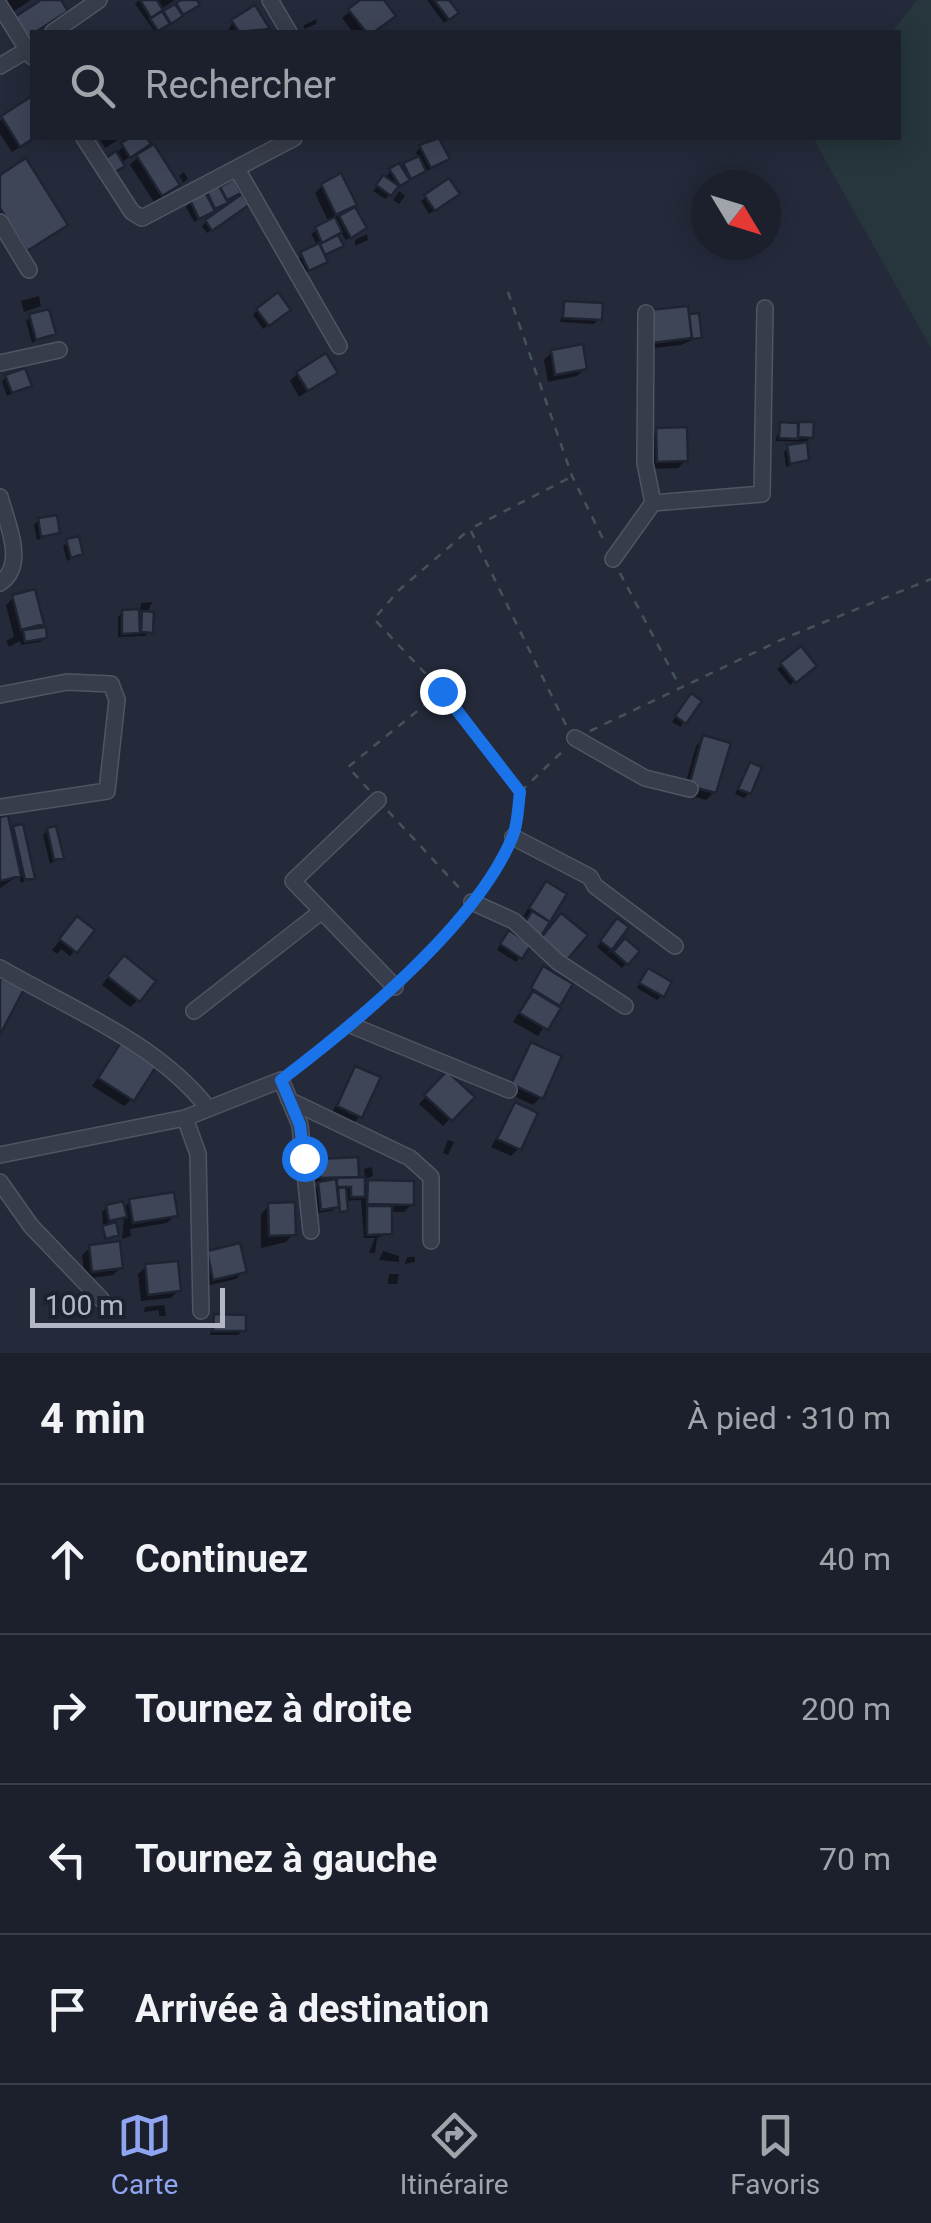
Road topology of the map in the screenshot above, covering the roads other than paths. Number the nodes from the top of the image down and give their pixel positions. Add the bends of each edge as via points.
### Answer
1 (99, 0) edge
2 (270, 0) edge
3 (0, 6) edge
4 (55, 30) edge
5 (288, 30) edge
6 (30, 50) edge
7 (30, 51) edge
8 (0, 66) edge
9 (85, 140) edge
10 (290, 140) edge
11 (237, 169) junction
12 (0, 222) edge
13 (29, 270) dead end
14 (765, 308) dead end
15 (646, 313) dead end
16 (339, 346) dead end
17 (58, 350) dead end
18 (0, 363) edge
19 (0, 498) edge
20 (654, 503) junction
21 (613, 559) road end
22 (0, 583) edge
23 (0, 695) edge
24 (575, 738) road end
25 (690, 789) dead end
26 (378, 800) road end
27 (0, 807) edge
28 (513, 837) road end
29 (472, 902) road end
30 (322, 911) junction
31 (676, 946) dead end
32 (0, 968) edge
33 (396, 987) road end
34 (626, 1006) dead end
35 (194, 1010) dead end
36 (353, 1026) road end
37 (509, 1090) dead end
38 (289, 1100) junction
39 (207, 1108) junction
40 (186, 1118) junction
41 (0, 1155) edge
42 (0, 1182) edge
43 (311, 1231) dead end
44 (431, 1241) dead end
45 (101, 1299) dead end
46 (201, 1311) dead end

1 - 4 street
2 - 5 street
3 - 6 street
7 - 8 street
9 - 11 street via 142,218
10 - 11 street
11 - 16 street
12 - 13 street
14 - 20 street via 762,494
15 - 20 street via 644,463
17 - 18 street
19 - 22 street via 14,553
20 - 21 street
23 - 27 street via 68,682 111,684 117,700 106,791
24 - 25 street via 645,778
26 - 30 street via 293,880
28 - 31 street via 590,877
29 - 34 street via 514,921 558,962
30 - 33 street
30 - 35 street
32 - 39 street via 146,1052
36 - 37 street
38 - 39 street via 281,1080
38 - 43 street via 300,1125
38 - 44 street via 410,1158 431,1178
39 - 40 street
40 - 41 street
40 - 46 street via 198,1154
42 - 45 street via 31,1226

